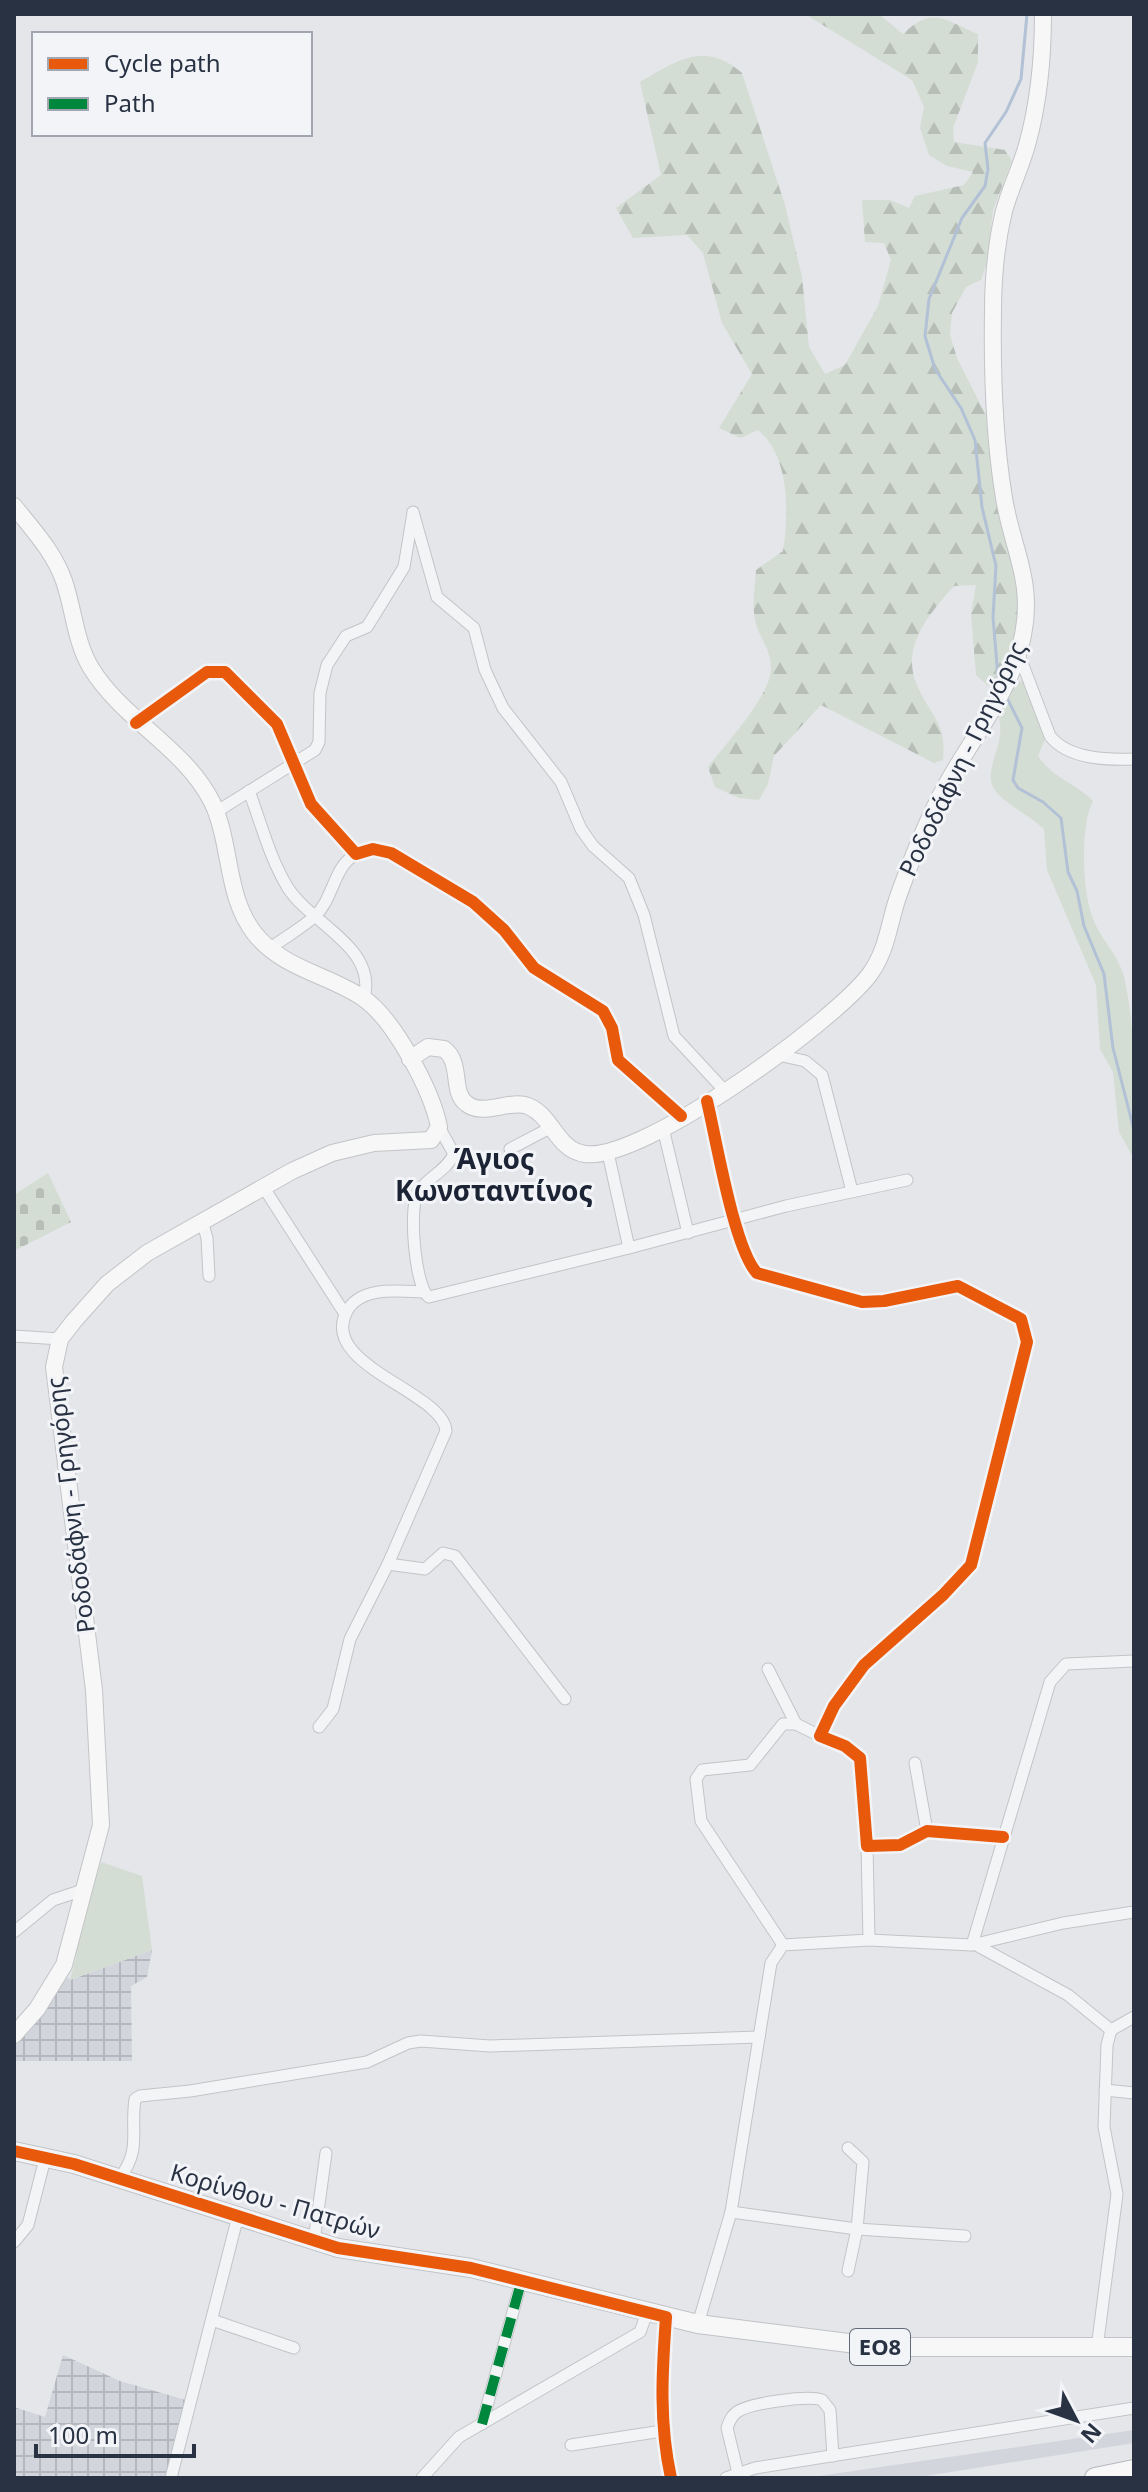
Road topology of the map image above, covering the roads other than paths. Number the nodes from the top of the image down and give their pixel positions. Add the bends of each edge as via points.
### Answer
1 (1043, 14) edge
2 (14, 506) edge
3 (1018, 652) junction
4 (136, 723) junction
5 (1134, 759) edge
6 (294, 765) junction
7 (249, 791) junction
8 (216, 812) junction
9 (356, 854) junction
10 (316, 916) junction
11 (269, 949) junction
12 (364, 998) junction
13 (778, 1055) junction
14 (410, 1059) junction
15 (724, 1090) junction
16 (707, 1101) junction
17 (681, 1116) junction
18 (439, 1127) junction
19 (550, 1128) junction
20 (663, 1128) junction
21 (510, 1149) dead end
22 (608, 1153) junction
23 (907, 1180) dead end
24 (264, 1188) junction
25 (852, 1191) junction
26 (736, 1220) junction
27 (202, 1221) junction
28 (688, 1233) junction
29 (629, 1248) junction
30 (209, 1276) dead end
31 (422, 1292) junction
32 (345, 1314) junction
33 (14, 1336) edge
34 (60, 1339) junction
35 (388, 1564) junction
36 (1134, 1661) edge
37 (768, 1669) dead end
38 (565, 1699) dead end
39 (796, 1724) junction
40 (319, 1727) dead end
41 (820, 1736) junction
42 (915, 1763) dead end
43 (927, 1831) junction
44 (1003, 1837) junction
45 (867, 1846) junction
46 (86, 1889) junction
47 (1134, 1912) edge
48 (14, 1932) edge
49 (869, 1940) junction
50 (783, 1945) junction
51 (975, 1946) junction
52 (1134, 2017) edge
53 (1111, 2030) junction
54 (14, 2035) edge
55 (759, 2037) junction
56 (1105, 2090) junction
57 (1134, 2093) edge
58 (848, 2148) dead end
59 (14, 2151) edge
60 (326, 2153) dead end
61 (46, 2155) junction
62 (119, 2179) junction
63 (731, 2212) junction
64 (238, 2216) junction
65 (857, 2229) junction
66 (965, 2236) dead end
67 (314, 2241) junction
68 (14, 2242) edge
69 (848, 2271) dead end
70 (522, 2279) junction
71 (647, 2313) junction
72 (666, 2317) junction
73 (212, 2320) junction
74 (698, 2324) junction
75 (1134, 2347) edge
76 (294, 2348) dead end
77 (1097, 2348) junction
78 (1134, 2408) edge
79 (482, 2424) junction
80 (662, 2431) junction
81 (571, 2445) dead end
82 (833, 2456) junction
83 (1134, 2470) edge
84 (738, 2473) junction
85 (171, 2478) edge
86 (422, 2478) edge
87 (671, 2478) edge
88 (726, 2478) edge
89 (1095, 2478) edge

1 - 3 main road, Ροδοδάφνη - Γρηγόρης via 1035,112 1005,209 994,276 992,379 1001,477 1026,582
2 - 4 main road via 57,565 91,668
3 - 5 street via 1057,745 1069,753
3 - 13 main road, Ροδοδάφνη - Γρηγόρης via 931,816 871,972 828,1018
4 - 6 street via 207,672 220,670 277,724
4 - 8 main road via 187,765
6 - 7 street
6 - 9 street via 317,813
6 - 15 street via 319,742 321,678 333,652 346,636 367,627 404,567 413,512 437,597 474,628 503,708 561,782 593,846 629,878 644,915 674,1036
7 - 8 street
7 - 10 street via 284,881
8 - 11 main road via 237,901
9 - 10 street via 341,866
9 - 17 street via 373,849 391,853 473,902 534,968 603,1011 618,1060
10 - 11 street
10 - 12 street via 364,969
11 - 12 main road
12 - 14 main road
13 - 15 main road, Ροδοδάφνη - Γρηγόρης
13 - 25 street via 805,1061 822,1075
14 - 18 main road
14 - 19 main road via 428,1047 444,1049 455,1062 467,1104 482,1109 522,1104
15 - 16 main road, Ροδοδάφνη - Γρηγόρης
16 - 17 main road, Ροδοδάφνη - Γρηγόρης
16 - 26 street
17 - 20 main road, Ροδοδάφνη - Γρηγόρης
18 - 24 main road via 431,1140 421,1143 374,1143 332,1153
18 - 31 street via 454,1154 414,1203
19 - 21 street
19 - 22 main road via 574,1151
20 - 22 main road, Ροδοδάφνη - Γρηγόρης
20 - 28 street
22 - 29 street
23 - 25 street
24 - 27 main road
24 - 32 street
25 - 26 street
26 - 28 street
26 - 41 street via 748,1261 763,1276 875,1303 958,1286 1021,1319 1027,1336 971,1565 864,1665
27 - 30 street
27 - 34 main road via 125,1269
28 - 29 street
29 - 31 street via 437,1297
31 - 32 street via 366,1295
32 - 35 street via 345,1332 367,1363 401,1390 427,1402 446,1422
33 - 34 street
34 - 46 main road, Ροδοδάφνη - Γρηγόρης via 54,1367 101,1786 98,1848
35 - 38 street via 425,1569 443,1553 455,1556
35 - 40 street via 350,1639 333,1709
36 - 44 street via 1083,1661 1055,1672
37 - 39 street
39 - 41 street
39 - 50 street via 778,1728 750,1765 702,1770 696,1779 701,1821
41 - 45 street via 860,1758
42 - 43 street
43 - 44 street
43 - 45 street via 900,1845
44 - 51 street
45 - 49 street
46 - 48 street via 53,1900
46 - 54 main road, Ροδοδάφνη - Γρηγόρης via 60,1974
47 - 51 street via 1063,1923
49 - 50 street
49 - 51 street
50 - 55 street via 771,1963
51 - 53 street via 1068,1995
52 - 53 street
53 - 56 street
55 - 62 street via 490,2046 421,2041 367,2062 140,2096 132,2118 135,2156
55 - 63 street
56 - 57 street
56 - 77 street via 1104,2127 1117,2194
58 - 65 street via 863,2162
59 - 61 main road, Κορίνθου - Πατρών / ΕΟ8
60 - 67 street
61 - 62 main road, Κορίνθου - Πατρών / ΕΟ8
61 - 68 street via 28,2225
62 - 64 main road, Κορίνθου - Πατρών / ΕΟ8
63 - 65 street
63 - 74 street
64 - 67 main road, Κορίνθου - Πατρών / ΕΟ8
64 - 73 street
65 - 66 street
65 - 69 street
67 - 70 main road, Κορίνθου - Πατρών / ΕΟ8
70 - 71 main road, Κορίνθου - Πατρών / ΕΟ8
70 - 79 street
71 - 72 main road, Κορίνθου - Πατρών / ΕΟ8
71 - 79 street via 640,2332
72 - 74 main road, Κορίνθου - Πατρών / ΕΟ8
72 - 80 street
73 - 76 street
73 - 85 street
74 - 77 main road, Κορίνθου - Πατρών / ΕΟ8 via 858,2345
75 - 77 main road, Κορίνθου - Πατρών / ΕΟ8
78 - 82 street
79 - 86 street via 459,2437
80 - 81 street
80 - 87 street
82 - 84 street
82 - 84 street via 830,2410 822,2400 808,2397 746,2408 735,2413 727,2428
83 - 89 highway
84 - 88 street

